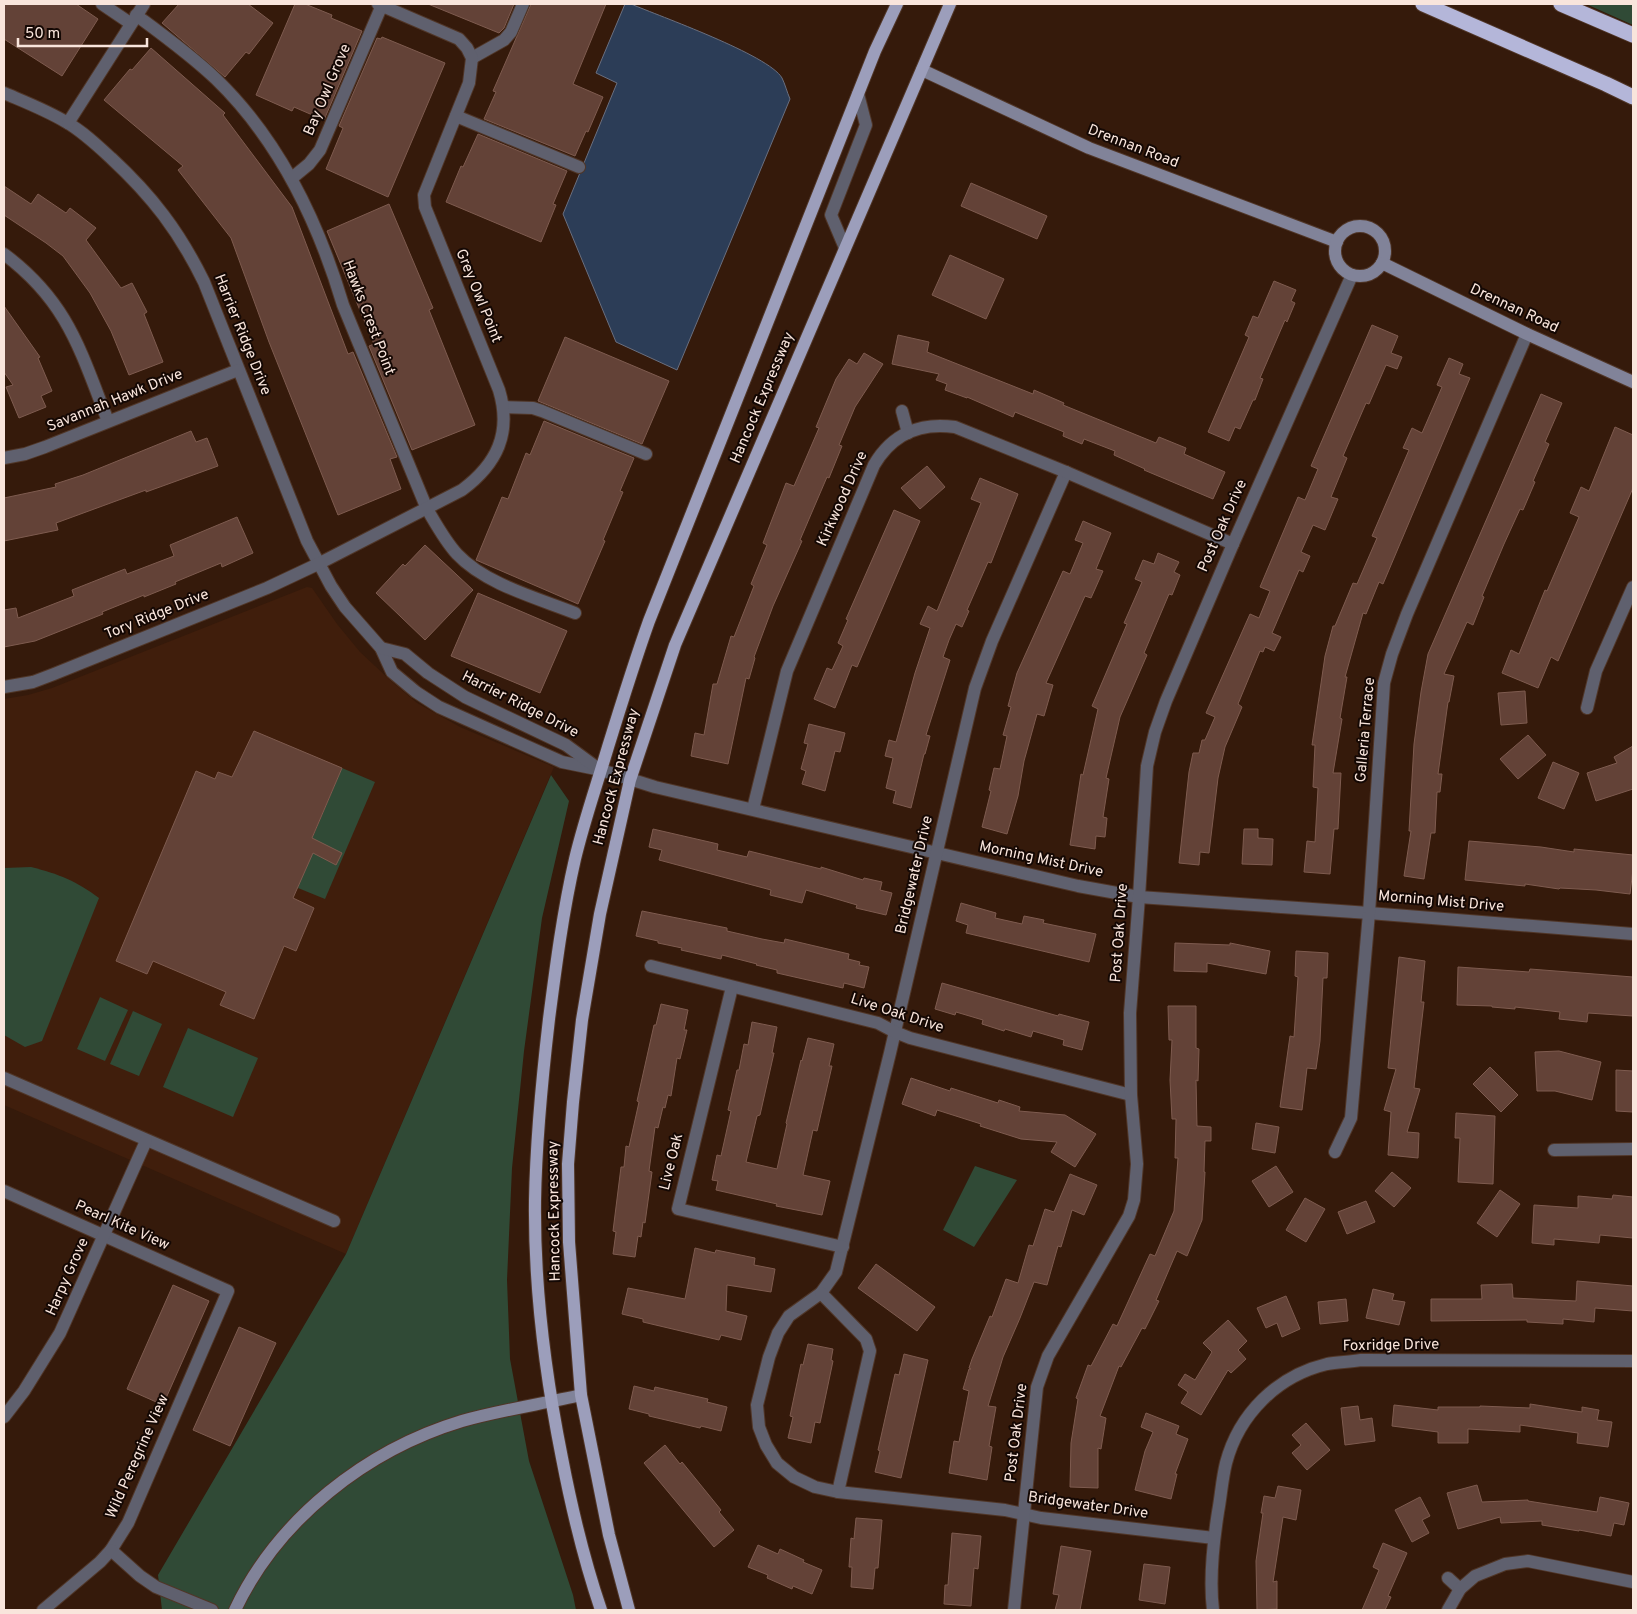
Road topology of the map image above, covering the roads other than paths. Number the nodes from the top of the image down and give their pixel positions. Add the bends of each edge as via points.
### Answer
1 (102, 4) edge
2 (144, 4) edge
3 (523, 4) edge
4 (897, 4) edge
5 (950, 4) edge
6 (1423, 4) edge
7 (1561, 4) edge
8 (380, 5) edge
9 (133, 19) junction
10 (1633, 36) edge
11 (472, 58) junction
12 (922, 70) junction
13 (4, 93) edge
14 (858, 94) junction
15 (1633, 97) edge
16 (456, 116) junction
17 (68, 123) junction
18 (579, 167) dead end
19 (292, 178) junction
20 (1336, 242) junction
21 (845, 248) junction
22 (4, 254) edge
23 (1382, 263) junction
24 (1352, 275) junction
25 (1528, 334) junction
26 (238, 370) junction
27 (1633, 382) edge
28 (504, 407) junction
29 (902, 411) dead end
30 (108, 421) junction
31 (908, 433) junction
32 (646, 454) dead end
33 (4, 458) edge
34 (1066, 472) junction
35 (427, 509) junction
36 (1233, 544) junction
37 (318, 564) junction
38 (1633, 587) edge
39 (575, 613) dead end
40 (381, 648) junction
41 (4, 687) edge
42 (1587, 708) dead end
43 (601, 770) junction
44 (630, 780) junction
45 (752, 809) junction
46 (937, 854) junction
47 (1140, 897) junction
48 (1369, 913) junction
49 (1633, 934) edge
50 (652, 966) dead end
51 (732, 987) junction
52 (895, 1032) junction
53 (4, 1078) edge
54 (1131, 1096) junction
55 (146, 1141) junction
56 (1633, 1149) edge
57 (1554, 1150) dead end
58 (1335, 1152) dead end
59 (4, 1192) edge
60 (334, 1221) dead end
61 (103, 1235) junction
62 (843, 1247) junction
63 (228, 1291) joint
64 (821, 1293) junction
65 (1633, 1361) edge
66 (581, 1395) junction
67 (551, 1402) junction
68 (4, 1417) edge
69 (838, 1492) junction
70 (1024, 1514) junction
71 (1214, 1538) junction
72 (111, 1550) junction
73 (1448, 1578) dead end
74 (1633, 1582) edge
75 (1460, 1589) junction
76 (43, 1610) edge
77 (212, 1610) edge
78 (235, 1610) edge
79 (601, 1610) edge
80 (629, 1610) edge
81 (1014, 1610) edge
82 (1213, 1610) edge
83 (1448, 1610) edge

1 - 9 street, Hawks Crest Point
2 - 9 street
3 - 11 street via 504,40
4 - 14 main road, Hancock Expressway
5 - 12 main road, Hancock Expressway
6 - 15 highway
7 - 10 highway
8 - 11 street via 459,39
8 - 19 street, Bay Owl Grove via 320,150
9 - 17 street
9 - 19 street, Hawks Crest Point via 193,58 236,100
11 - 16 street, Grey Owl Point via 469,83
12 - 20 street, Drennan Road via 1089,148
12 - 21 main road, Hancock Expressway
13 - 17 street, Harrier Ridge Drive
14 - 21 street via 866,125 830,215
14 - 43 main road, Hancock Expressway via 649,621
16 - 18 street
16 - 28 street, Grey Owl Point via 424,194 425,207
17 - 26 street, Harrier Ridge Drive via 100,147 139,185 170,223 200,274
19 - 35 street, Hawks Crest Point via 333,270 343,305
20 - 23 street via 1340,235 1354,227 1370,229 1382,239 1385,255
20 - 24 street via 1339,265
21 - 44 main road, Hancock Expressway via 675,645
22 - 30 street via 38,283 64,316
23 - 24 street via 1366,276
23 - 25 street, Drennan Road
24 - 36 street, Post Oak Drive
25 - 27 street, Drennan Road
25 - 48 street, Galleria Terrace via 1407,614 1384,683
26 - 30 street, Savannah Hawk Drive
26 - 37 street, Harrier Ridge Drive
28 - 32 street via 542,411
28 - 35 street, Grey Owl Point via 502,438 487,468 462,490
29 - 31 street
30 - 33 street, Savannah Hawk Drive via 45,448
31 - 34 street, Kirkwood Drive via 938,425 955,427
31 - 45 street, Kirkwood Drive via 893,440 874,465 797,645
34 - 36 street, Kirkwood Drive
34 - 46 street, Bridgewater Drive via 992,641 975,688
35 - 37 street, Grey Owl Point
35 - 39 street, Hawks Crest Point via 457,554 472,567 499,582
36 - 47 street, Post Oak Drive via 1155,732 1147,766
37 - 40 street, Harrier Ridge Drive via 345,607
37 - 41 street, Tory Ridge Drive via 267,588 54,674
38 - 42 street via 1596,671
40 - 43 street, Harrier Ridge Drive via 405,654 465,698 566,745
40 - 43 street, Harrier Ridge Drive via 392,672 439,707 562,762
43 - 44 street, Morning Mist Drive
43 - 67 main road, Hancock Expressway via 566,906 540,1093 535,1201 539,1300
44 - 45 street, Morning Mist Drive
44 - 66 main road, Hancock Expressway via 602,905 572,1102 568,1164 569,1242
45 - 46 street, Morning Mist Drive
46 - 47 street, Morning Mist Drive
46 - 52 street, Bridgewater Drive
47 - 48 street, Morning Mist Drive
47 - 54 street, Post Oak Drive via 1130,1013
48 - 49 street, Morning Mist Drive
48 - 58 street, Galleria Terrace via 1351,1118
50 - 51 street, Live Oak Drive
51 - 52 street, Live Oak Drive via 878,1023
51 - 62 street, Live Oak via 678,1209
52 - 54 street, Live Oak Drive
52 - 62 street, Bridgewater Drive
53 - 55 street
54 - 70 street, Post Oak Drive via 1137,1164 1134,1200 1129,1216 1041,1373
55 - 60 street
55 - 61 street, Harpy Grove
56 - 57 street
59 - 61 street, Pearl Kite View
61 - 63 street, Pearl Kite View
61 - 68 street, Harpy Grove via 60,1334
62 - 64 street, Bridgewater Drive via 836,1272
63 - 72 street, Wild Peregrine View via 132,1515
64 - 69 street via 866,1340 870,1351
64 - 69 street, Bridgewater Drive via 789,1316 778,1333 758,1405 759,1426 777,1463 794,1477 815,1487
65 - 71 street, Foxridge Drive via 1361,1360 1327,1364 1298,1374 1270,1391 1237,1432 1226,1464
66 - 67 street
66 - 80 main road, Hancock Expressway via 609,1535
67 - 78 street via 462,1422 387,1452 311,1506 262,1564
67 - 79 main road, Hancock Expressway via 579,1537
69 - 70 street, Bridgewater Drive
70 - 71 street, Bridgewater Drive
70 - 81 street, Post Oak Drive
71 - 82 street, Foxridge Drive via 1210,1592
72 - 76 street, Wild Peregrine View
72 - 77 street via 156,1587
73 - 75 street
74 - 75 street via 1528,1562 1504,1564 1475,1576
75 - 83 street

